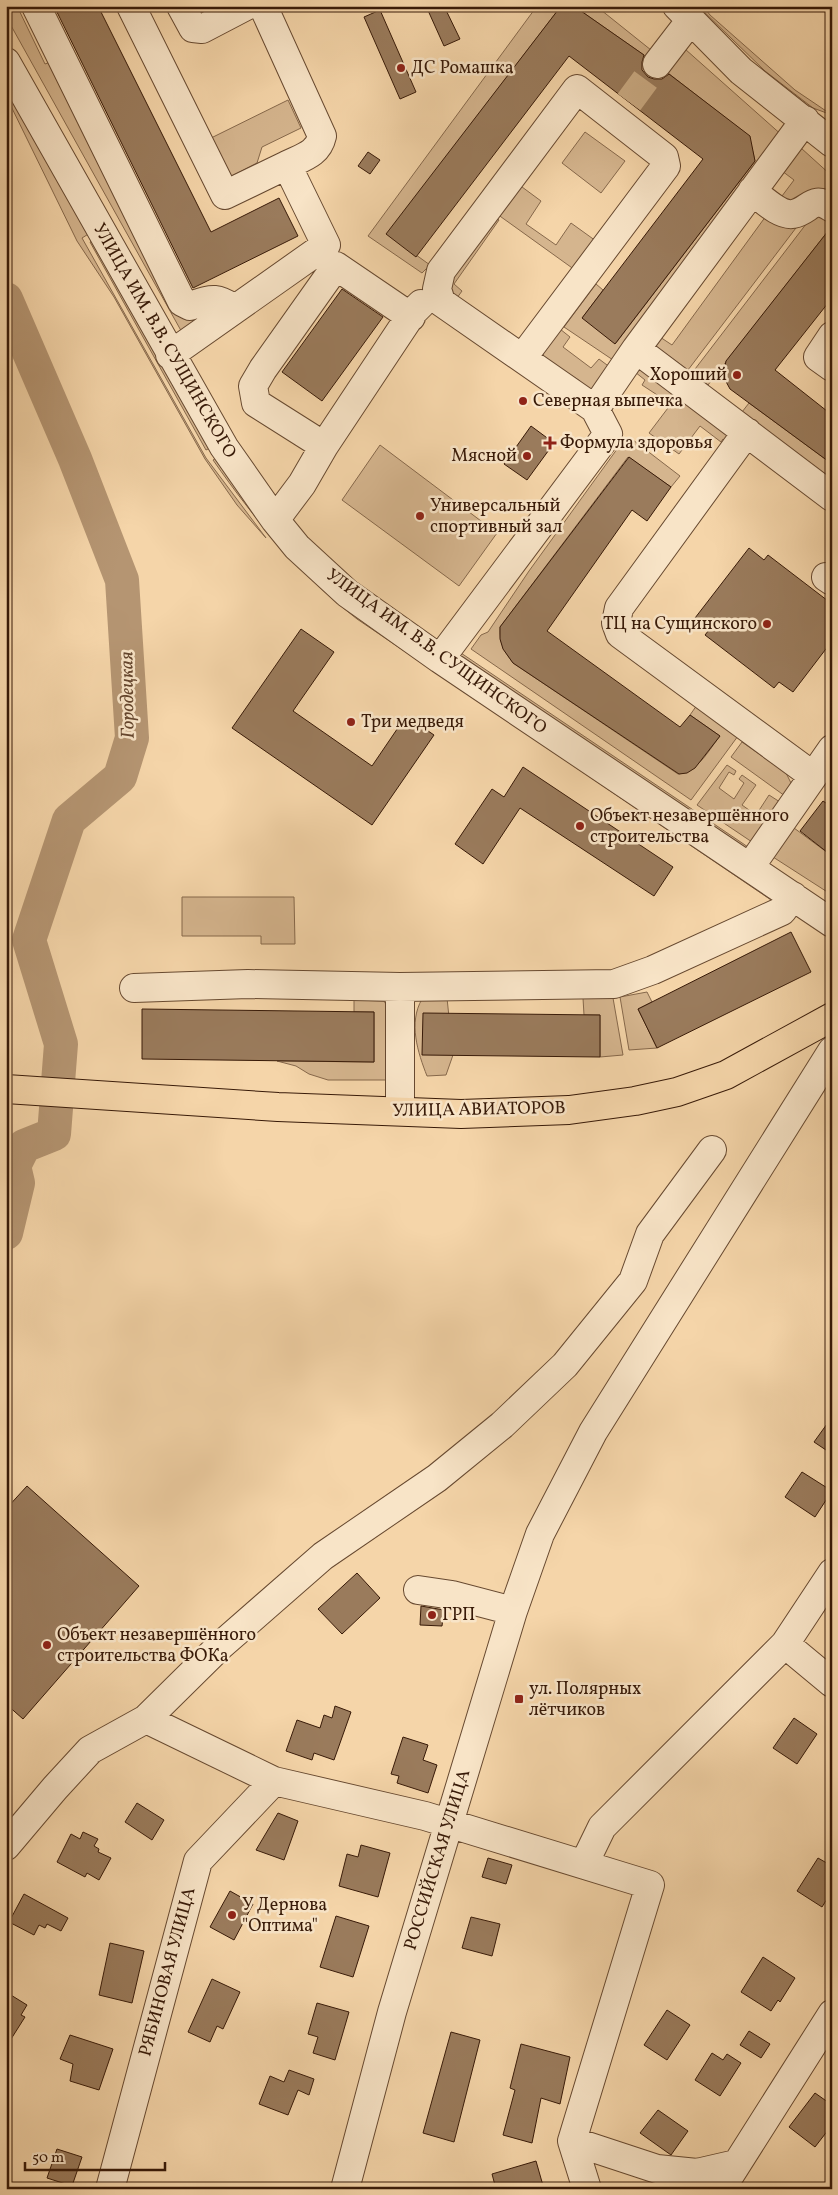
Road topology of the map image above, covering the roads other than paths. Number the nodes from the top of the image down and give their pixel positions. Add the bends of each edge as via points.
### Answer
1 (36, 6) edge
2 (131, 6) edge
3 (181, 6) edge
4 (246, 6) edge
5 (263, 6) edge
6 (683, 14) edge
7 (6, 62) edge
8 (657, 64) tunnel mouth
9 (805, 120) junction
10 (832, 144) edge
11 (287, 165) junction
12 (752, 191) junction
13 (832, 208) edge
14 (326, 259) junction
15 (437, 289) junction
16 (235, 310) junction
17 (411, 317) junction
18 (832, 336) edge
19 (636, 349) junction
20 (170, 355) junction
21 (523, 358) junction
22 (832, 367) edge
23 (596, 409) junction
24 (747, 432) junction
25 (324, 446) junction
26 (832, 497) edge
27 (275, 520) junction
28 (440, 659) junction
29 (832, 749) edge
30 (812, 775) junction
31 (750, 867) junction
32 (793, 896) junction
33 (831, 921) edge
34 (400, 987) junction
35 (134, 988) dead end
36 (832, 1017) edge
37 (832, 1051) edge
38 (20, 1090) edge
39 (400, 1111) junction
40 (712, 1150) dead end
41 (832, 1573) edge
42 (418, 1590) dead end
43 (513, 1611) junction
44 (785, 1644) junction
45 (832, 1683) edge
46 (146, 1719) junction
47 (274, 1781) junction
48 (448, 1823) junction
49 (6, 1846) edge
50 (584, 1864) junction
51 (832, 2014) edge
52 (572, 2141) junction
53 (736, 2164) junction
54 (110, 2189) edge
55 (345, 2189) edge
56 (587, 2189) edge
57 (721, 2189) edge

1 - 16 street via 182,302 190,306 211,299 222,301
2 - 11 street via 225,196
3 - 4 street via 192,28 202,29
5 - 11 street via 322,136 316,151
6 - 8 street
6 - 9 street via 741,71
7 - 20 street, УЛИЦА ИМ. В.В. СУЩИНСКОГО
9 - 10 street
9 - 12 street
11 - 14 street via 326,245
12 - 13 street via 781,212 793,214 814,202
12 - 19 street
14 - 16 street
14 - 17 street
14 - 25 street via 253,386 256,404 263,410
15 - 17 street via 412,312
15 - 21 street via 441,302
15 - 21 street via 441,270 577,89 623,111 664,157 666,166
16 - 20 street
17 - 25 street
18 - 22 street via 818,357
19 - 23 street
19 - 24 street
20 - 27 street, УЛИЦА ИМ. В.В. СУЩИНСКОГО via 224,447
21 - 23 street
23 - 28 street via 608,434
24 - 26 street
24 - 30 street via 619,608 616,623 620,634
25 - 27 street via 302,484
27 - 28 street, УЛИЦА ИМ. В.В. СУЩИНСКОГО via 328,578
28 - 31 street, УЛИЦА ИМ. В.В. СУЩИНСКОГО
29 - 30 street
30 - 31 street
31 - 32 street, УЛИЦА ИМ. В.В. СУЩИНСКОГО
32 - 33 street, УЛИЦА ИМ. В.В. СУЩИНСКОГО
32 - 34 street via 782,911 654,970 614,984
34 - 35 street via 248,984
34 - 39 street
36 - 39 main road, УЛИЦА АВИАТОРОВ via 726,1075 660,1096 569,1110 461,1114
37 - 43 street, РОССИЙСКАЯ УЛИЦА via 593,1432 540,1534
38 - 39 main road, УЛИЦА АВИАТОРОВ via 278,1107
40 - 46 street via 650,1234 633,1281 565,1365 502,1425 445,1472 322,1556 220,1646
41 - 44 street
42 - 43 street
43 - 48 street, РОССИЙСКАЯ УЛИЦА
44 - 45 street
44 - 50 street via 602,1827
46 - 47 street
46 - 49 street via 90,1750
47 - 48 street
47 - 54 street, РЯБИНОВАЯ УЛИЦА via 198,1861
48 - 50 street
48 - 55 street, РОССИЙСКАЯ УЛИЦА via 392,2012
50 - 52 street via 650,1884
51 - 53 street
52 - 53 street via 656,2169 697,2173
52 - 56 street
53 - 57 street

